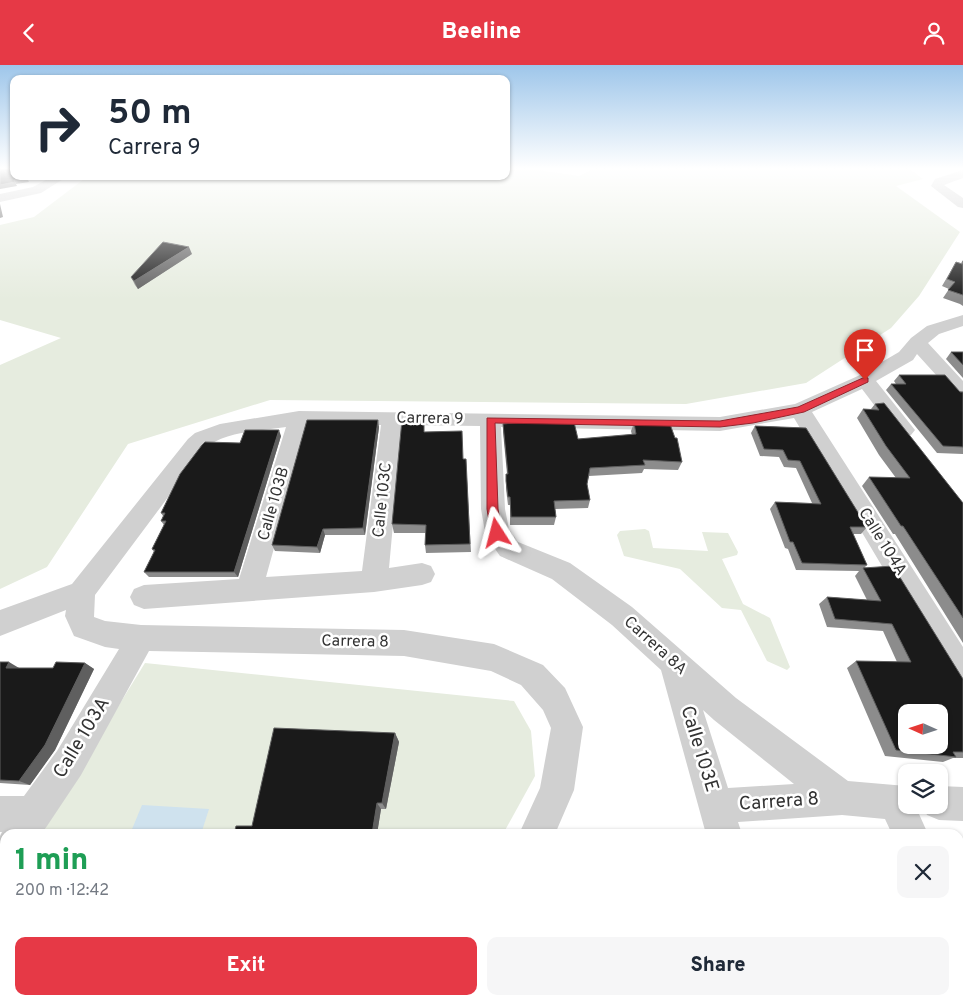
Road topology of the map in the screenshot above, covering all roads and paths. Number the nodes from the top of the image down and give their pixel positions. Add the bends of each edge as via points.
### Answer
1 (963, 320) edge
2 (917, 342) junction
3 (865, 380) junction
4 (963, 393) edge
5 (800, 410) junction
6 (299, 418) junction
7 (392, 418) junction
8 (490, 420) junction
9 (918, 447) edge
10 (422, 574) dead end
11 (374, 581) junction
12 (249, 590) junction
13 (82, 592) junction
14 (144, 597) dead end
15 (0, 623) edge
16 (141, 638) junction
17 (674, 664) junction
18 (963, 674) edge
19 (790, 761) joint
20 (842, 798) junction
21 (948, 803) edge
22 (963, 804) edge
23 (898, 812) edge
24 (0, 814) edge
25 (720, 820) edge
26 (27, 824) edge
27 (539, 829) edge

1 - 2 street, Carrera 9 via 933,330
2 - 3 street, Carrera 9 via 906,356
2 - 4 street
3 - 5 street, Carrera 9
3 - 9 street
5 - 8 street, Carrera 9 via 720,424
5 - 18 street, Calle 104A
6 - 7 street, Carrera 9
6 - 12 street, Calle 103B
6 - 13 street, Carrera 9 via 220,431 203,438
7 - 8 street, Carrera 9
7 - 11 street, Calle 103C
8 - 17 street, Carrera 8A via 493,509 497,533 509,549 562,571 622,616
10 - 11 street
11 - 12 street
12 - 14 street
13 - 15 street
13 - 16 street, Carrera 8 via 79,616 84,627 105,634
16 - 26 street, Calle 103A via 69,763
16 - 27 street, Carrera 8 via 404,643 494,658 532,675 554,699 567,727 557,790
17 - 19 street, Carrera 8A
17 - 25 street, Calle 103E
19 - 20 street, Carrera 8
20 - 23 street, Carrera 8
20 - 25 street, Carrera 8
21 - 22 street
24 - 26 street

